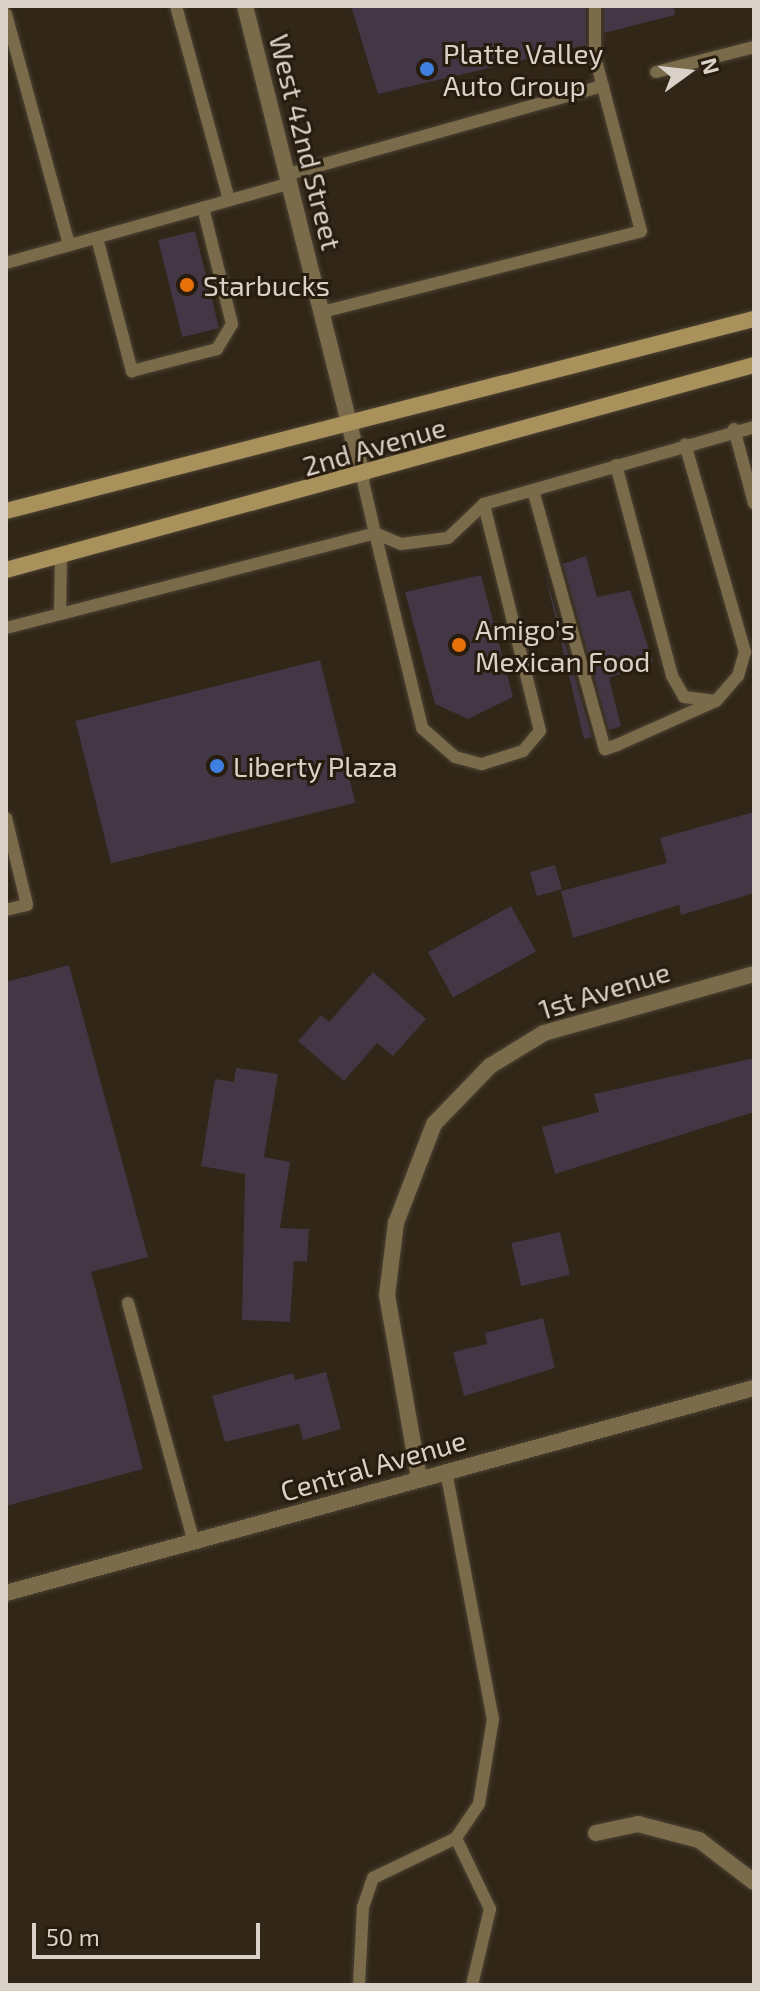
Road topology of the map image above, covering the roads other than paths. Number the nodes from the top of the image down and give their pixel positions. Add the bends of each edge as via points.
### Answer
1 (176, 6) edge
2 (245, 6) edge
3 (595, 6) edge
4 (6, 14) edge
5 (754, 47) edge
6 (656, 72) dead end
7 (603, 86) junction
8 (290, 178) junction
9 (229, 200) junction
10 (203, 208) junction
11 (97, 238) junction
12 (69, 245) junction
13 (6, 263) edge
14 (322, 312) junction
15 (754, 319) edge
16 (754, 365) edge
17 (350, 424) junction
18 (754, 427) edge
19 (734, 429) junction
20 (685, 444) junction
21 (616, 465) junction
22 (362, 477) junction
23 (533, 490) junction
24 (754, 503) edge
25 (484, 504) junction
26 (6, 511) edge
27 (375, 533) junction
28 (61, 557) junction
29 (6, 570) edge
30 (60, 614) junction
31 (6, 628) edge
32 (716, 701) junction
33 (6, 818) edge
34 (6, 910) edge
35 (754, 974) edge
36 (128, 1303) dead end
37 (754, 1388) edge
38 (446, 1471) junction
39 (419, 1478) junction
40 (194, 1543) junction
41 (6, 1593) edge
42 (596, 1833) dead end
43 (456, 1838) junction
44 (754, 1882) edge
45 (359, 1985) edge
46 (472, 1985) edge

1 - 9 lane
2 - 8 street, West 42nd Street
3 - 7 lane
4 - 12 lane
5 - 6 lane
7 - 8 lane
7 - 14 lane via 641,231
8 - 9 lane
8 - 14 street, West 42nd Street
9 - 10 lane
10 - 11 lane
10 - 11 lane via 232,324 217,349 132,371
11 - 12 lane
12 - 13 lane
14 - 17 street, West 42nd Street
15 - 17 main road, 2nd Avenue
16 - 22 main road, 2nd Avenue
17 - 22 street, West 42nd Street
17 - 26 main road, 2nd Avenue
18 - 19 lane
19 - 20 lane
19 - 24 lane
20 - 21 lane
20 - 32 lane via 745,652 738,676
21 - 23 lane
21 - 32 lane via 672,676 684,697
22 - 27 lane
22 - 28 main road, 2nd Avenue
23 - 25 lane
23 - 32 lane via 605,749
25 - 27 lane via 448,538 401,544
25 - 27 lane via 540,731 523,751 482,764 455,757 422,728
27 - 30 lane
28 - 29 main road, 2nd Avenue
28 - 30 lane
30 - 31 lane
33 - 34 lane via 27,905
35 - 39 street, 1st Avenue via 544,1033 490,1066 434,1124 404,1197 388,1272 392,1348
36 - 40 lane
37 - 38 street, Central Avenue
38 - 39 street, Central Avenue
38 - 43 lane via 493,1719 479,1804
39 - 40 street, Central Avenue
40 - 41 street, Central Avenue
42 - 44 street via 638,1824 699,1840
43 - 45 lane via 373,1878 363,1907
43 - 46 lane via 490,1909

